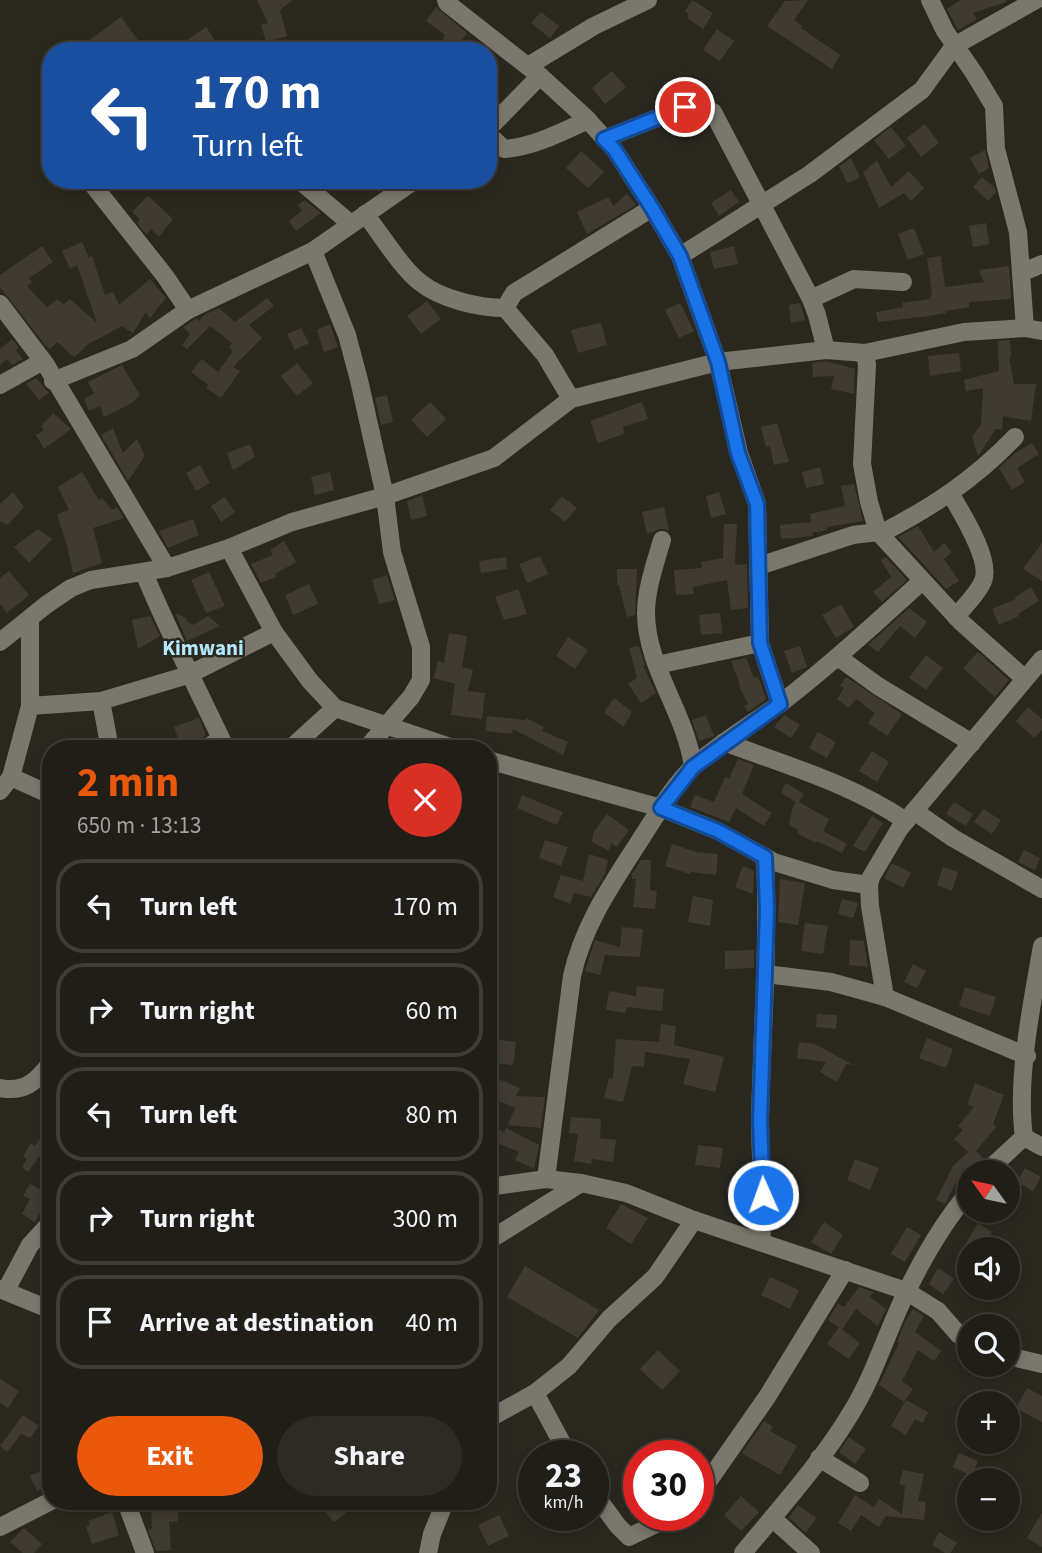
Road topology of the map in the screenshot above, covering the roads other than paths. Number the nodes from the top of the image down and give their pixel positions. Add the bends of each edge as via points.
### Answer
1 (446, 0) edge
2 (648, 0) edge
3 (930, 0) edge
4 (1036, 0) edge
5 (497, 42) edge
6 (497, 42) edge
7 (954, 46) junction
8 (534, 71) junction
9 (497, 120) edge
10 (588, 120) junction
11 (604, 139) junction
12 (497, 142) edge
13 (96, 189) edge
14 (313, 189) edge
15 (402, 189) edge
16 (761, 205) junction
17 (652, 208) junction
18 (358, 219) junction
19 (313, 251) junction
20 (680, 256) junction
21 (1042, 264) edge
22 (1021, 274) junction
23 (903, 282) dead end
24 (811, 299) junction
25 (0, 304) edge
26 (505, 308) junction
27 (188, 310) junction
28 (1033, 330) edge
29 (826, 350) junction
30 (865, 353) junction
31 (43, 361) junction
32 (718, 362) junction
33 (53, 381) junction
34 (0, 385) edge
35 (571, 399) junction
36 (1015, 437) dead end
37 (950, 494) junction
38 (385, 496) junction
39 (879, 533) junction
40 (662, 540) dead end
41 (229, 548) junction
42 (759, 566) junction
43 (167, 568) junction
44 (144, 573) junction
45 (922, 581) junction
46 (956, 617) junction
47 (30, 619) junction
48 (274, 632) junction
49 (0, 642) edge
50 (760, 643) junction
51 (838, 657) junction
52 (1042, 659) edge
53 (657, 665) junction
54 (188, 674) junction
55 (1024, 678) junction
56 (101, 701) junction
57 (780, 704) junction
58 (30, 706) junction
59 (335, 708) junction
60 (386, 726) junction
61 (108, 740) edge
62 (215, 740) edge
63 (300, 740) edge
64 (374, 740) edge
65 (429, 740) edge
66 (724, 742) junction
67 (972, 743) junction
68 (497, 762) edge
69 (693, 767) junction
70 (6, 784) edge
71 (42, 793) edge
72 (661, 808) junction
73 (910, 816) junction
74 (765, 857) junction
75 (869, 885) junction
76 (1042, 889) edge
77 (1042, 946) edge
78 (766, 974) junction
79 (885, 997) junction
80 (1027, 1056) junction
81 (42, 1074) edge
82 (0, 1088) edge
83 (1024, 1137) junction
84 (1042, 1147) edge
85 (999, 1160) edge
86 (546, 1179) junction
87 (582, 1183) junction
88 (497, 1186) edge
89 (957, 1210) edge
90 (694, 1220) junction
91 (42, 1232) edge
92 (497, 1235) edge
93 (761, 1242) junction
94 (845, 1270) junction
95 (3, 1289) edge
96 (906, 1291) junction
97 (42, 1306) edge
98 (957, 1333) edge
99 (1020, 1359) edge
100 (1042, 1364) edge
101 (535, 1393) junction
102 (497, 1414) edge
103 (560, 1440) edge
104 (819, 1458) junction
105 (714, 1473) edge
106 (860, 1483) dead end
107 (42, 1506) edge
108 (129, 1510) edge
109 (442, 1510) edge
110 (609, 1514) edge
111 (772, 1518) junction
112 (0, 1527) edge
113 (652, 1531) edge
114 (632, 1545) edge
115 (145, 1553) edge
116 (428, 1553) edge
117 (743, 1553) edge
118 (811, 1553) edge

1 - 6 street
2 - 8 street via 594,26
3 - 7 street
4 - 7 street
5 - 8 street
7 - 16 street via 922,90
7 - 22 street via 994,106 996,149 1018,232
8 - 9 street
8 - 10 street
10 - 11 street
10 - 12 street via 515,148 504,149
11 - 16 street via 699,105 713,112
11 - 17 street
13 - 27 street
14 - 18 street
15 - 18 street
16 - 20 street
16 - 24 street
17 - 20 street
17 - 26 street via 514,293
18 - 19 street
18 - 26 street via 421,284 448,296
19 - 27 street
19 - 38 street via 346,335
20 - 32 street
21 - 22 street
22 - 28 street
23 - 24 street via 854,279
24 - 29 street
25 - 31 street
26 - 35 street via 545,355
27 - 33 street via 132,349
28 - 30 street via 964,332
29 - 30 street
29 - 32 street
30 - 39 street via 862,464
31 - 33 street
31 - 34 street
32 - 35 street
32 - 42 street via 738,453 757,504
33 - 43 street
35 - 38 street via 494,458
36 - 37 street
37 - 39 street
37 - 46 street via 985,568 985,579
38 - 41 street via 292,522
38 - 60 street via 392,552 421,647 421,680
39 - 42 street via 853,536
39 - 45 street
40 - 53 street via 646,616
41 - 43 street
41 - 48 street
42 - 50 street
43 - 44 street
44 - 47 street via 91,580 71,588
44 - 54 street
45 - 46 street
45 - 51 street
46 - 55 street
47 - 49 street
47 - 58 street
48 - 54 street
48 - 59 street
50 - 53 street
50 - 57 street
51 - 57 street
51 - 67 street
52 - 55 street
53 - 69 street via 683,727
54 - 56 street
54 - 62 street via 204,700
55 - 67 street
56 - 58 street
56 - 61 street
57 - 66 street
58 - 70 street
59 - 60 street
59 - 63 street
60 - 64 street
60 - 65 street
66 - 69 street
66 - 73 street via 846,786
67 - 73 street
68 - 72 street
69 - 72 street
70 - 71 street
72 - 74 street
72 - 86 street via 590,920 578,949
73 - 75 street
73 - 76 street
74 - 75 street via 833,880
74 - 78 street
75 - 79 street
77 - 80 street
78 - 79 street via 831,982
78 - 93 street
79 - 80 street
80 - 83 street via 1021,1118
81 - 82 street via 27,1087
83 - 84 street
83 - 85 street
86 - 87 street
86 - 88 street
87 - 90 street via 626,1193
87 - 92 street
89 - 96 street
90 - 93 street
90 - 101 street via 656,1278 609,1319 569,1366
91 - 95 street
93 - 94 street
94 - 96 street
94 - 105 street
95 - 97 street
96 - 98 street via 939,1311
96 - 104 street via 863,1392
99 - 100 street
101 - 102 street
101 - 103 street
104 - 106 street
104 - 111 street
107 - 112 street
108 - 115 street
109 - 116 street
110 - 114 street
111 - 117 street
111 - 118 street
113 - 114 street

